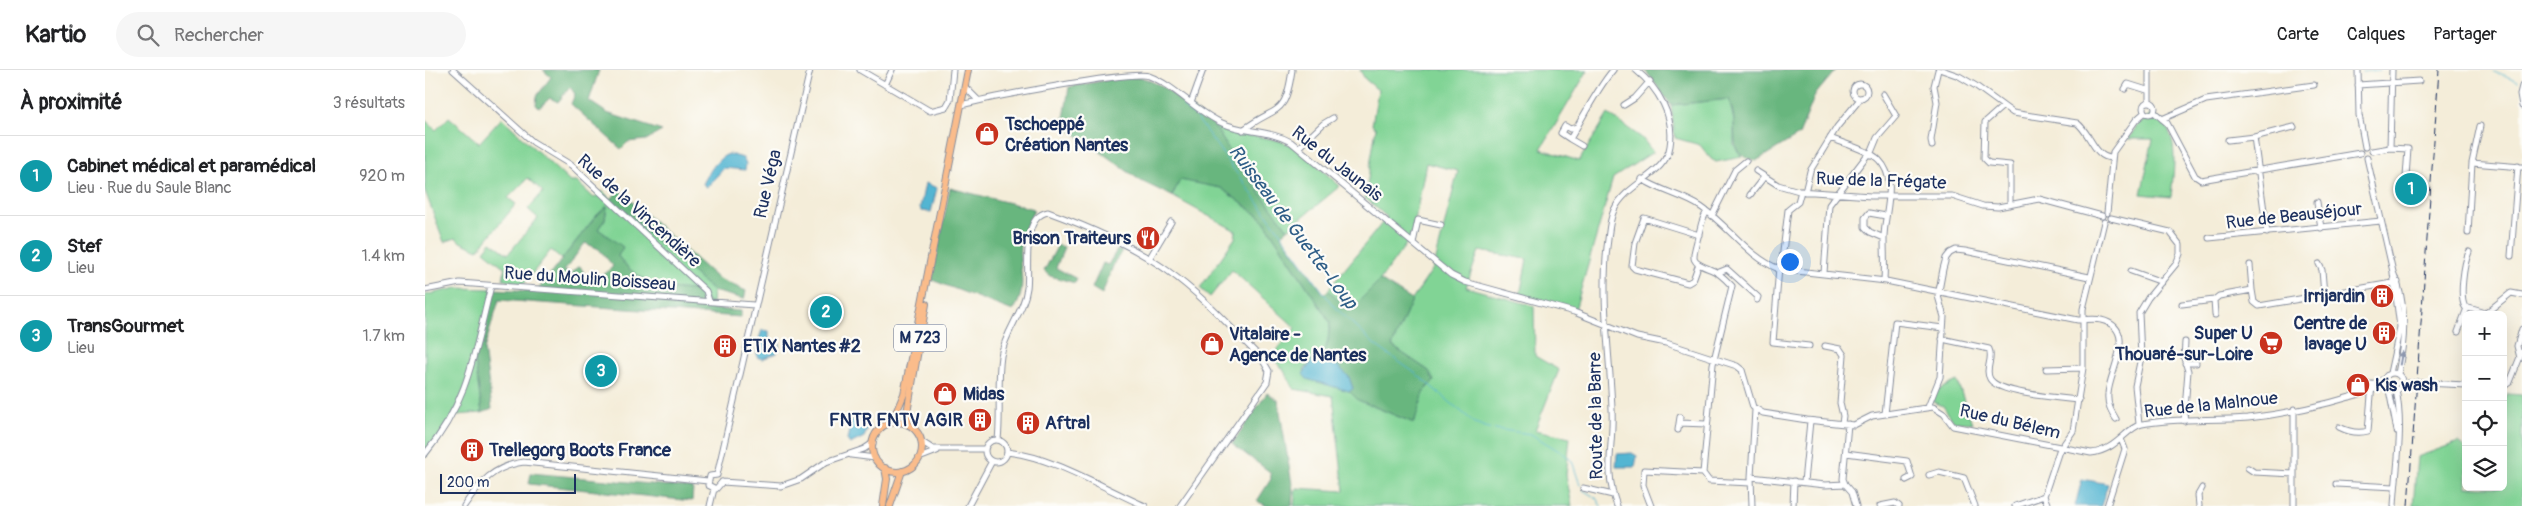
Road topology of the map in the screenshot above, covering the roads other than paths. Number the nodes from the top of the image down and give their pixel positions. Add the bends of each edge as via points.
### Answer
1 (453, 70) edge
2 (810, 70) edge
3 (860, 70) edge
4 (892, 70) edge
5 (953, 70) edge
6 (968, 70) edge
7 (1203, 70) edge
8 (1292, 70) edge
9 (1613, 70) edge
10 (1636, 70) edge
11 (1940, 70) edge
12 (2149, 70) edge
13 (2358, 70) edge
14 (2392, 70) edge
15 (1120, 72) edge
16 (2419, 80) dead end
17 (1650, 81) junction
18 (2393, 81) junction
19 (885, 85) junction
20 (2314, 85) dead end
21 (2358, 85) junction
22 (2522, 86) edge
23 (965, 87) junction
24 (2125, 89) dead end
25 (2147, 90) junction
26 (1883, 94) dead end
27 (1861, 98) dead end
28 (979, 100) junction
29 (2149, 102) junction
30 (1191, 103) junction
31 (1624, 104) dead end
32 (962, 105) junction
33 (2522, 106) edge
34 (2002, 107) junction
35 (2154, 112) junction
36 (2144, 113) junction
37 (1333, 118) dead end
38 (2162, 119) junction
39 (2480, 126) dead end
40 (1577, 127) junction
41 (2294, 127) dead end
42 (1243, 130) junction
43 (2254, 137) junction
44 (1830, 138) junction
45 (1570, 139) junction
46 (2228, 140) dead end
47 (1582, 146) dead end
48 (1932, 146) dead end
49 (2365, 146) junction
50 (1299, 147) junction
51 (2390, 148) junction
52 (2372, 151) junction
53 (2361, 153) junction
54 (1869, 154) junction
55 (2111, 158) junction
56 (1746, 161) dead end
57 (2367, 161) junction
58 (2472, 163) junction
59 (2520, 167) edge
60 (1756, 171) dead end
61 (2260, 171) junction
62 (1764, 177) junction
63 (2406, 177) dead end
64 (1642, 179) junction
65 (1803, 192) junction
66 (1838, 194) junction
67 (1889, 195) junction
68 (1749, 196) dead end
69 (2317, 202) dead end
70 (2010, 205) junction
71 (1707, 212) junction
72 (2107, 215) junction
73 (1712, 216) junction
74 (1886, 216) junction
75 (2381, 221) junction
76 (1171, 222) dead end
77 (1441, 225) dead end
78 (2321, 228) junction
79 (2267, 233) junction
80 (2467, 233) dead end
81 (1699, 235) junction
82 (1884, 238) junction
83 (2209, 238) dead end
84 (1413, 243) junction
85 (933, 251) junction
86 (2469, 252) dead end
87 (2511, 256) dead end
88 (1149, 258) junction
89 (2250, 264) dead end
90 (2319, 264) dead end
91 (1698, 266) junction
92 (1779, 269) junction
93 (2131, 271) dead end
94 (1717, 273) junction
95 (1824, 273) junction
96 (2089, 276) junction
97 (1884, 280) junction
98 (2162, 282) junction
99 (2395, 283) junction
100 (491, 286) junction
101 (425, 290) edge
102 (1938, 290) junction
103 (2252, 290) junction
104 (2325, 295) junction
105 (2522, 295) edge
106 (709, 300) junction
107 (1757, 300) dead end
108 (2214, 300) junction
109 (2182, 304) dead end
110 (754, 307) junction
111 (2467, 308) junction
112 (2478, 311) edge
113 (2492, 311) edge
114 (2215, 315) dead end
115 (2081, 320) junction
116 (1607, 325) junction
117 (1943, 328) junction
118 (2522, 329) edge
119 (2458, 332) dead end
120 (1941, 339) junction
121 (2185, 342) dead end
122 (2518, 342) junction
123 (1809, 346) dead end
124 (1825, 346) dead end
125 (2522, 350) edge
126 (1714, 359) junction
127 (2520, 359) junction
128 (2185, 363) junction
129 (2196, 363) dead end
130 (2083, 368) junction
131 (2046, 369) dead end
132 (2390, 373) junction
133 (2398, 374) junction
134 (2384, 379) junction
135 (2404, 382) junction
136 (2507, 384) edge
137 (2462, 385) edge
138 (2372, 387) junction
139 (2387, 388) junction
140 (2396, 390) junction
141 (2079, 400) junction
142 (1928, 407) junction
143 (2294, 409) junction
144 (1755, 410) junction
145 (1885, 414) junction
146 (2116, 419) dead end
147 (1810, 421) junction
148 (2184, 421) junction
149 (892, 422) junction
150 (1707, 424) junction
151 (1845, 424) junction
152 (2139, 424) junction
153 (909, 425) junction
154 (2339, 427) dead end
155 (1678, 430) dead end
156 (2121, 439) junction
157 (998, 440) junction
158 (873, 442) junction
159 (921, 442) junction
160 (2398, 445) junction
161 (985, 449) junction
162 (2061, 449) junction
163 (945, 450) junction
164 (1007, 452) junction
165 (1845, 452) junction
166 (425, 454) edge
167 (845, 455) junction
168 (875, 458) junction
169 (919, 458) junction
170 (992, 462) junction
171 (885, 468) junction
172 (2248, 468) dead end
173 (902, 471) junction
174 (1703, 473) junction
175 (717, 474) junction
176 (2294, 474) junction
177 (1929, 475) dead end
178 (708, 480) junction
179 (1751, 480) junction
180 (1794, 480) junction
181 (1905, 480) dead end
182 (722, 482) junction
183 (1804, 482) junction
184 (1845, 484) junction
185 (2336, 484) dead end
186 (2395, 487) junction
187 (1583, 488) dead end
188 (2202, 488) dead end
189 (714, 489) junction
190 (1613, 495) junction
191 (2044, 496) junction
192 (1889, 505) edge
193 (464, 506) edge
194 (709, 506) edge
195 (883, 506) edge
196 (890, 506) edge
197 (968, 506) edge
198 (1145, 506) edge
199 (1180, 506) edge
200 (1617, 506) edge
201 (1651, 506) edge
202 (1752, 506) edge
203 (1793, 506) edge
204 (1856, 506) edge
205 (1880, 506) edge
206 (1899, 506) edge
207 (1975, 506) edge
208 (2015, 506) edge
209 (2048, 506) edge
210 (2107, 506) edge
211 (2199, 506) edge
212 (2294, 506) edge
213 (2394, 506) edge

1 - 106 street, Rue de la Vincendière via 533,142 571,165 706,291
2 - 110 street, Rue Véga
3 - 19 street
4 - 19 street
5 - 19 street via 951,100 940,110 923,108
6 - 23 main road, M 723
7 - 30 street
8 - 42 street via 1284,104
9 - 40 street
10 - 17 street
11 - 34 street via 1976,86
11 - 48 street via 1934,86 1937,102
12 - 25 street
13 - 21 street
14 - 18 street
15 - 28 street, Rue du Jaunais
15 - 30 street, Rue du Jaunais via 1148,76
16 - 18 street
17 - 31 street via 1635,98
17 - 64 street, Route de la Barre via 1665,106 1671,145 1665,161
18 - 21 street
18 - 51 street
20 - 38 street via 2267,90 2245,98 2205,100
21 - 49 street via 2359,116
22 - 33 street
23 - 28 street
23 - 32 main road, M 723
24 - 25 street via 2127,84
25 - 29 street
26 - 54 street via 1895,116
27 - 44 street
28 - 32 street, Rue du Jaunais
29 - 35 street via 2154,105
29 - 36 street via 2143,107
30 - 42 street, Rue du Jaunais via 1219,122
32 - 85 main road, M 723
34 - 55 street via 2019,114 2077,123 2098,153
34 - 70 street via 1985,122 1984,158 1989,163 2010,165
35 - 36 street
35 - 38 street
36 - 55 street
37 - 50 street
38 - 61 street via 2195,176 2201,180
39 - 58 street
40 - 45 street
40 - 45 street via 1565,126 1561,133
41 - 43 street
42 - 50 street, Rue du Jaunais via 1283,137
43 - 46 street
43 - 61 street
44 - 54 street
44 - 65 street via 1810,170
45 - 47 street
49 - 52 street
49 - 53 street
50 - 84 street, Rue du Jaunais
51 - 52 street
51 - 63 street via 2409,149
52 - 57 street
53 - 57 street
53 - 61 street
54 - 66 street
54 - 67 street via 1878,158 1885,167
55 - 72 street
56 - 73 street via 1735,170
57 - 75 street
58 - 59 street
58 - 80 street
59 - 87 street
60 - 62 street, Rue de la Frégate
61 - 79 street
62 - 65 street, Rue de la Frégate via 1788,189
62 - 68 street
64 - 71 street
64 - 116 street, Route de la Barre via 1622,197 1610,225 1605,276
65 - 66 street, Rue de la Frégate
65 - 92 street via 1799,202 1788,210
66 - 67 street, Rue de la Frégate
66 - 95 street via 1829,205
67 - 70 street, Rue de la Frégate via 1952,196 1983,206
67 - 74 street
69 - 78 street
70 - 72 street, Rue de la Frégate via 2039,199
71 - 73 street
71 - 81 street
72 - 96 street via 2109,222 2104,222
72 - 98 street via 2170,232 2176,238 2180,254
73 - 92 street via 1753,254 1767,265
74 - 82 street
74 - 82 street via 1869,214 1865,218 1865,227
75 - 78 street, Rue de Beauséjour
75 - 99 street
76 - 88 street
77 - 84 street via 1418,220
78 - 79 street, Rue de Beauséjour
79 - 83 street, Rue de Beauséjour
81 - 91 street via 1694,258
81 - 91 street via 1644,218 1635,243 1632,266 1688,283 1693,280
82 - 97 street
84 - 116 street, Rue du Jaunais via 1451,275 1465,282 1574,312
85 - 149 main road, M 723 via 903,394
85 - 153 main road, M 723 via 907,413
86 - 111 street via 2465,260 2462,300
88 - 157 street via 1067,219 1048,212 1039,215 1028,242 1027,289 1001,356
88 - 199 street via 1199,296 1262,360 1270,376
89 - 103 street
90 - 104 street
91 - 94 street
92 - 95 street
92 - 123 street via 1773,342
93 - 98 street
94 - 107 street via 1727,269 1758,297
94 - 126 street via 1732,286
95 - 97 street
96 - 102 street via 1956,250 1946,258
96 - 115 street
97 - 102 street
98 - 152 street via 2139,313 2141,357 2135,386
99 - 104 street
99 - 132 street via 2400,327
133 -> 99 street via 2405,334
100 - 101 street, Rue du Moulin Boisseau via 460,283
100 - 106 street, Rue du Moulin Boisseau
100 - 166 street via 459,402
102 - 115 street
102 - 117 street
103 - 104 street via 2259,306
103 - 108 street via 2219,296
105 - 113 street via 2511,293
106 - 110 street, Rue du Moulin Boisseau
108 - 109 street
108 - 114 street
110 - 175 street, Rue Véga
111 - 112 street
111 - 119 street
115 - 130 street
115 - 146 street via 2101,320 2113,326 2121,337 2108,393 2108,404
116 - 126 street via 1637,338 1658,341
116 - 190 street, Route de la Barre via 1613,426 1608,467
117 - 120 street
117 - 145 street via 1895,322
118 - 122 street
120 - 141 street via 1989,349 1988,372 1995,385
120 - 142 street via 1940,378
121 - 128 street
122 - 125 street
122 - 127 street
124 - 151 street via 1840,349 1844,356 1840,403
125 - 127 street
126 - 144 street via 1740,367
126 - 150 street
127 - 136 street
128 - 129 street
128 - 148 street via 2188,371
130 - 131 street
130 - 141 street
132 - 133 street
132 - 134 street
133 - 135 street
134 - 138 street, Rue de la Malnoue
134 - 139 street
135 - 137 street, bridge
135 - 140 street
138 - 139 street, Rue de la Malnoue
138 - 143 street, Rue de la Malnoue via 2348,399
138 - 154 street via 2368,431 2348,432
139 - 140 street
139 - 160 street via 2394,408
140 - 160 street via 2400,411
141 - 162 street via 2073,431
142 - 145 street
142 - 162 street, Rue du Bélem via 1941,411 1953,426
143 - 148 street, Rue de la Malnoue via 2250,418
143 - 176 street
144 - 147 street
144 - 179 street
145 - 151 street via 1869,417 1858,424
147 - 151 street
147 - 183 street
148 - 152 street, Rue de la Malnoue
149 - 153 main road
149 - 158 main road via 880,429
150 - 155 street via 1679,420
150 - 174 street
151 - 165 street
152 - 156 street, Rue de la Malnoue
153 - 159 main road
156 - 162 street, Rue du Bélem via 2101,452
156 - 210 street via 2125,449
157 - 161 street via 990,442
157 - 164 street
158 - 167 street via 864,449
158 - 168 main road
159 - 163 street via 930,448
159 - 169 main road
160 - 186 street
161 - 163 street
161 - 170 street via 987,458
162 - 191 street
163 - 169 street
164 - 170 street via 1002,460
164 - 198 street via 1051,464
165 - 181 street via 1907,461 1912,478
165 - 184 street
167 - 168 street
167 - 182 street via 781,486
168 - 171 main road
169 - 173 main road
170 - 197 street
171 - 173 main road
171 - 195 main road via 887,479
172 - 176 street via 2254,472
173 - 196 main road
174 - 179 street via 1709,481
174 - 201 street via 1644,470 1643,485
175 - 178 street
175 - 182 street
176 - 212 street
177 - 207 street via 1939,472 1964,478
178 - 189 street via 708,485
178 - 193 street via 524,462 488,475
179 - 180 street
179 - 202 street
180 - 183 street
180 - 203 street
182 - 189 street
183 - 184 street
184 - 204 street via 1852,492
185 - 186 street
186 - 213 street
187 - 190 street
188 - 211 street
189 - 194 street
190 - 200 street, Route de la Barre
191 - 208 street
191 - 209 street
192 - 205 street
192 - 206 street via 1895,503

